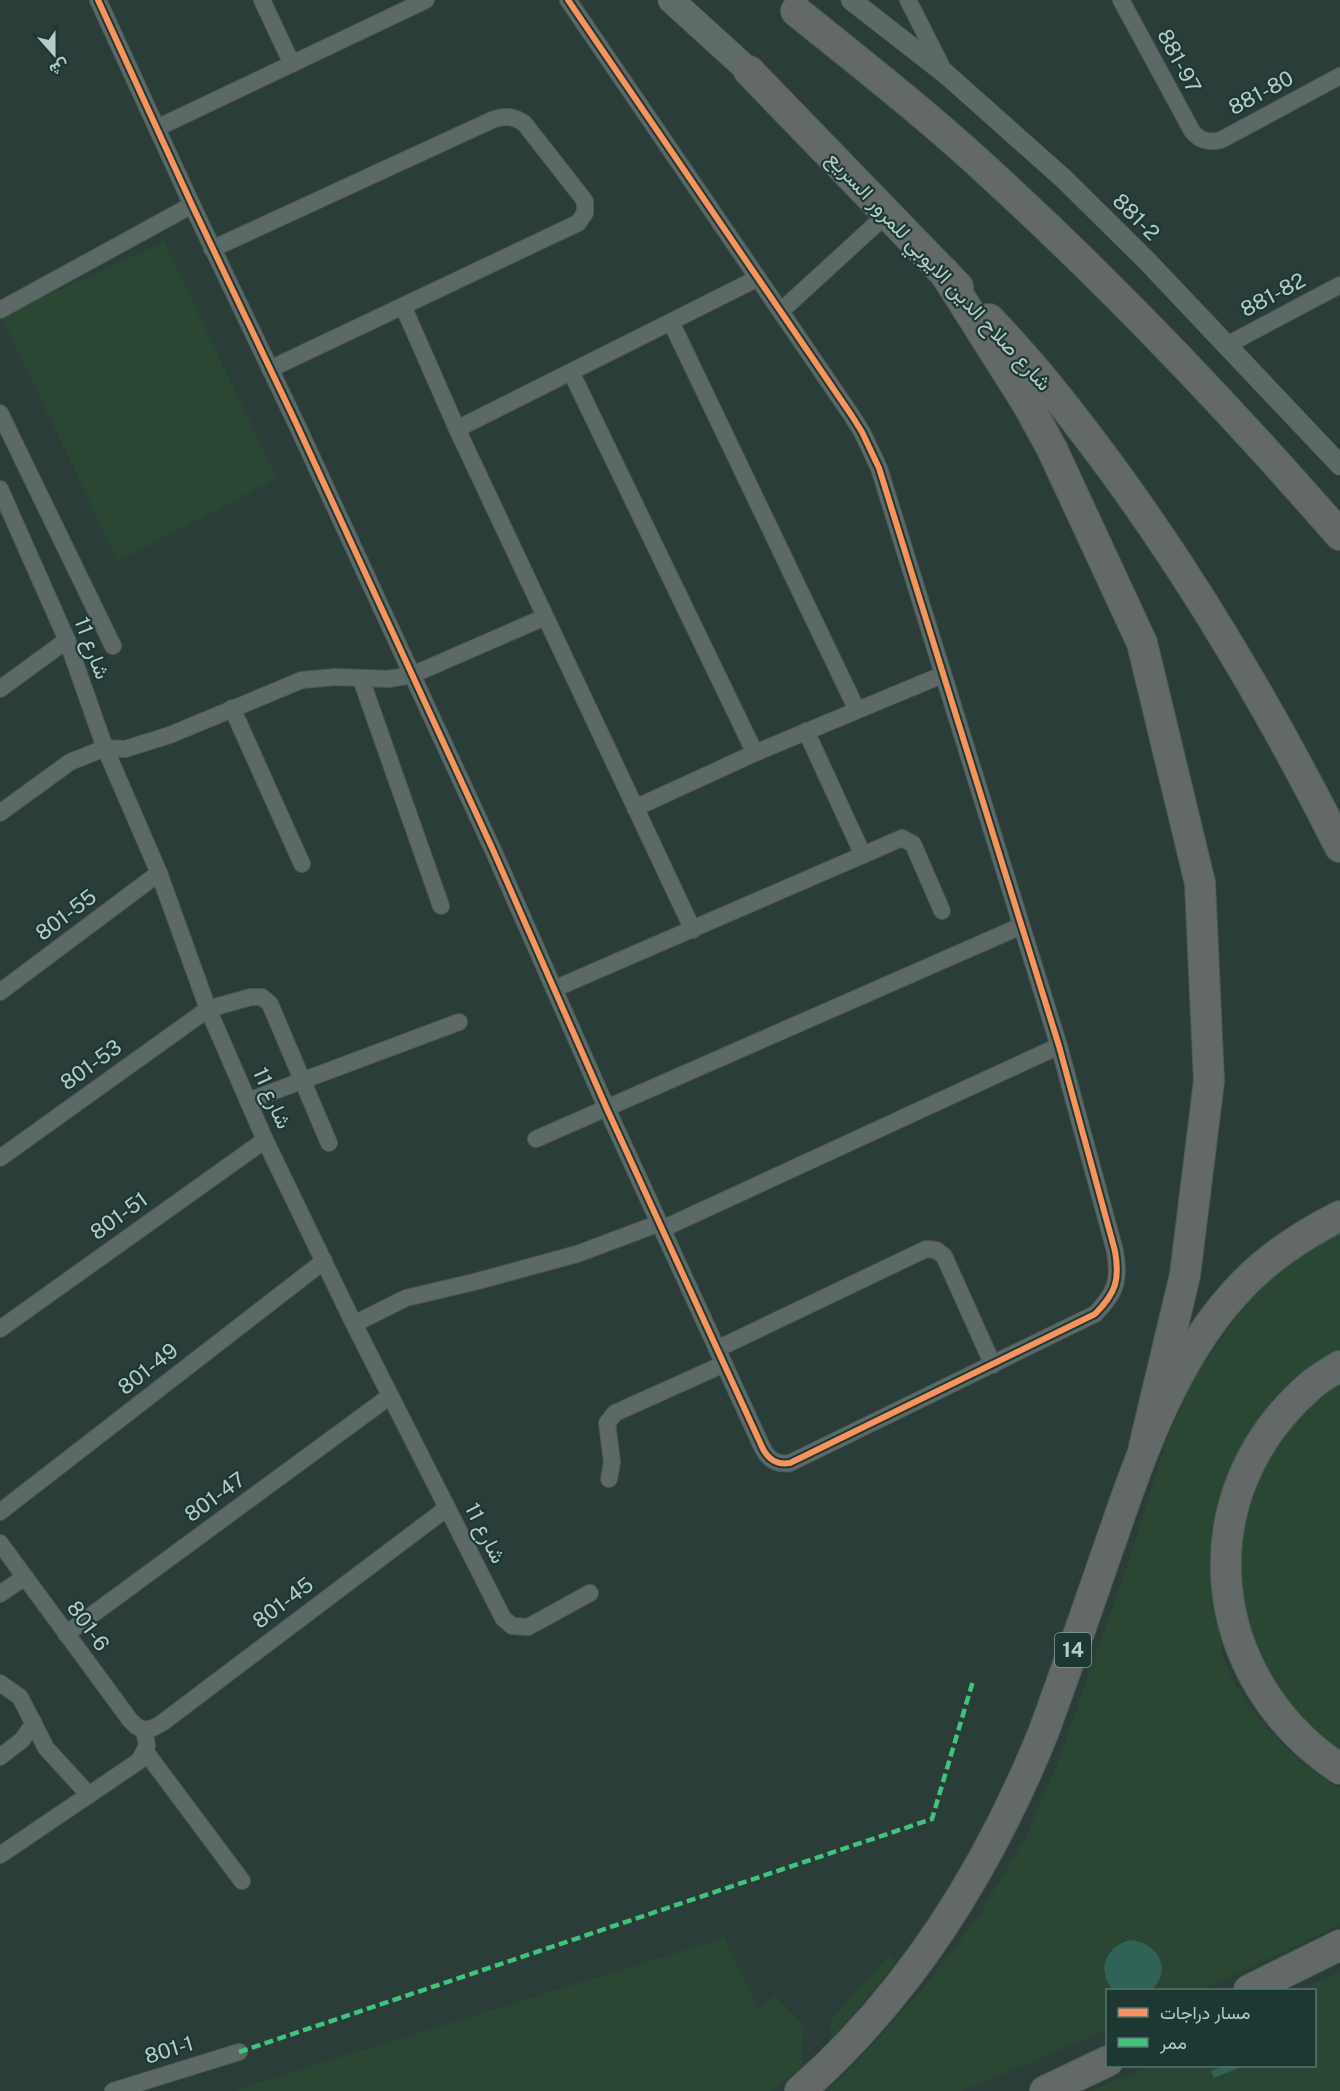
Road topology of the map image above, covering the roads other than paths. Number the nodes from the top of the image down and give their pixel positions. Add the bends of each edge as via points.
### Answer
1 (98, 0) edge
2 (262, 0) edge
3 (426, 0) edge
4 (567, 0) edge
5 (671, 0) edge
6 (851, 0) edge
7 (908, 0) edge
8 (1121, 0) edge
9 (790, 5) edge
10 (292, 64) junction
11 (749, 71) joint
12 (946, 74) junction
13 (1340, 76) edge
14 (157, 128) junction
15 (1202, 140) joint
16 (192, 205) junction
17 (887, 214) junction
18 (212, 249) junction
19 (944, 272) junction
20 (759, 279) junction
21 (1340, 285) edge
22 (403, 306) junction
23 (0, 310) edge
24 (781, 311) junction
25 (671, 322) junction
26 (1227, 345) junction
27 (270, 369) junction
28 (571, 372) junction
29 (0, 412) edge
30 (457, 429) junction
31 (1340, 465) edge
32 (0, 489) edge
33 (6, 520) edge
34 (1340, 535) edge
35 (545, 617) junction
36 (67, 640) junction
37 (113, 646) dead end
38 (412, 675) junction
39 (942, 675) junction
40 (361, 679) junction
41 (0, 689) edge
42 (232, 708) junction
43 (857, 710) junction
44 (806, 731) junction
45 (105, 748) junction
46 (755, 753) junction
47 (635, 808) junction
48 (0, 813) edge
49 (1339, 845) edge
50 (863, 855) junction
51 (302, 864) dead end
52 (159, 873) junction
53 (441, 906) dead end
54 (942, 911) dead end
55 (1021, 926) junction
56 (693, 930) junction
57 (554, 989) junction
58 (0, 992) edge
59 (208, 1009) junction
60 (459, 1022) dead end
61 (1059, 1046) junction
62 (302, 1081) junction
63 (248, 1101) junction
64 (607, 1109) junction
65 (536, 1139) dead end
66 (265, 1140) junction
67 (329, 1143) dead end
68 (0, 1158) edge
69 (1340, 1216) edge
70 (661, 1226) junction
71 (324, 1261) junction
72 (354, 1323) junction
73 (0, 1329) edge
74 (721, 1357) junction
75 (993, 1365) junction
76 (1340, 1366) edge
77 (390, 1396) junction
78 (1144, 1447) junction
79 (609, 1479) dead end
80 (447, 1508) junction
81 (0, 1512) edge
82 (0, 1544) edge
83 (25, 1577) junction
84 (590, 1593) dead end
85 (0, 1594) edge
86 (66, 1634) junction
87 (0, 1683) edge
88 (34, 1723) junction
89 (144, 1730) junction
90 (145, 1751) junction
91 (0, 1757) edge
92 (1340, 1769) edge
93 (89, 1795) junction
94 (0, 1855) edge
95 (242, 1881) dead end
96 (1340, 1945) edge
97 (1251, 1989) edge
98 (239, 2052) dead end
99 (1106, 2061) edge
100 (113, 2091) edge
101 (800, 2091) edge
102 (1045, 2091) edge

1 - 14 street
2 - 10 street
3 - 10 street
4 - 20 street
5 - 11 main road, شارع صلاح الدين الايوبي للمرور السريع
6 - 12 street
7 - 12 street, 881-2
8 - 15 street, 881-97 via 1192,131
9 - 34 highway via 898,93 1085,264 1234,417
10 - 14 street
11 - 17 highway, شارع صلاح الدين الايوبي للمرور السريع
12 - 26 street, 881-2 via 1064,179
13 - 15 street, 881-80 via 1221,140
14 - 16 street
16 - 18 street
16 - 23 street
17 - 19 highway, شارع صلاح الدين الايوبي للمرور السريع
17 - 24 street
18 - 22 street via 492,120 505,116 518,119 585,201 582,219
18 - 27 street
19 - 49 highway, شارع صلاح الدين الايوبي للمرور السريع via 1025,357 1160,538 1239,661
19 - 78 highway via 1052,449 1142,643 1200,883 1209,1081 1185,1275
20 - 24 street
20 - 25 street
21 - 26 street, 881-82
22 - 27 street
22 - 30 street
24 - 39 street via 852,416 879,468
25 - 28 street
25 - 43 street
26 - 31 street, 881-2
27 - 38 street
28 - 30 street
28 - 46 street
29 - 37 street
30 - 35 street
32 - 33 street, شارع 11
33 - 36 street, شارع 11
35 - 38 street
35 - 47 street
36 - 41 street
36 - 45 street, شارع 11
38 - 40 street
38 - 57 street
39 - 43 street
39 - 55 street
40 - 42 street via 302,680
40 - 53 street
42 - 45 street via 170,735 125,749
42 - 51 street
43 - 44 street
44 - 46 street
44 - 50 street
45 - 48 street via 70,762
45 - 52 street, شارع 11
46 - 47 street
47 - 56 street
50 - 54 street via 902,838 910,840
50 - 56 street
52 - 58 street, 801-55
52 - 59 street, شارع 11
55 - 61 street
55 - 64 street
56 - 57 street
57 - 64 street
59 - 62 street via 262,997 270,1004
59 - 63 street, شارع 11
59 - 68 street, 801-53
60 - 62 street
61 - 70 street
61 - 75 street via 1115,1251 1116,1286 1095,1314
62 - 63 street
62 - 67 street
63 - 66 street, شارع 11
64 - 65 street
64 - 70 street
66 - 71 street, شارع 11
66 - 73 street, 801-51
69 - 78 highway, 14 via 1274,1256 1235,1292 1189,1357
70 - 72 street via 578,1254 406,1298
70 - 74 street
71 - 72 street, شارع 11
71 - 81 street, 801-49
72 - 77 street, شارع 11
74 - 75 street via 766,1456 782,1464
74 - 75 street via 926,1249 944,1256
74 - 79 street via 615,1413 607,1423 612,1462
76 - 92 highway via 1311,1384 1294,1401 1251,1461 1229,1530 1226,1579 1238,1640 1264,1696 1308,1746
77 - 80 street, شارع 11
77 - 86 street, 801-47
78 - 101 highway, 14 via 1044,1731 982,1865 900,1988
80 - 84 street, شارع 11 via 503,1618 512,1626 528,1626
80 - 89 street, 801-45 via 162,1723
82 - 83 street, 801-6
83 - 85 street
83 - 86 street, 801-6
86 - 89 street, 801-6 via 130,1720
87 - 88 street via 20,1697
88 - 91 street via 22,1740
88 - 93 street via 46,1748
89 - 90 street
90 - 93 street via 135,1764
90 - 95 street
93 - 94 street
96 - 97 highway
98 - 100 street, 801-1
99 - 102 highway

